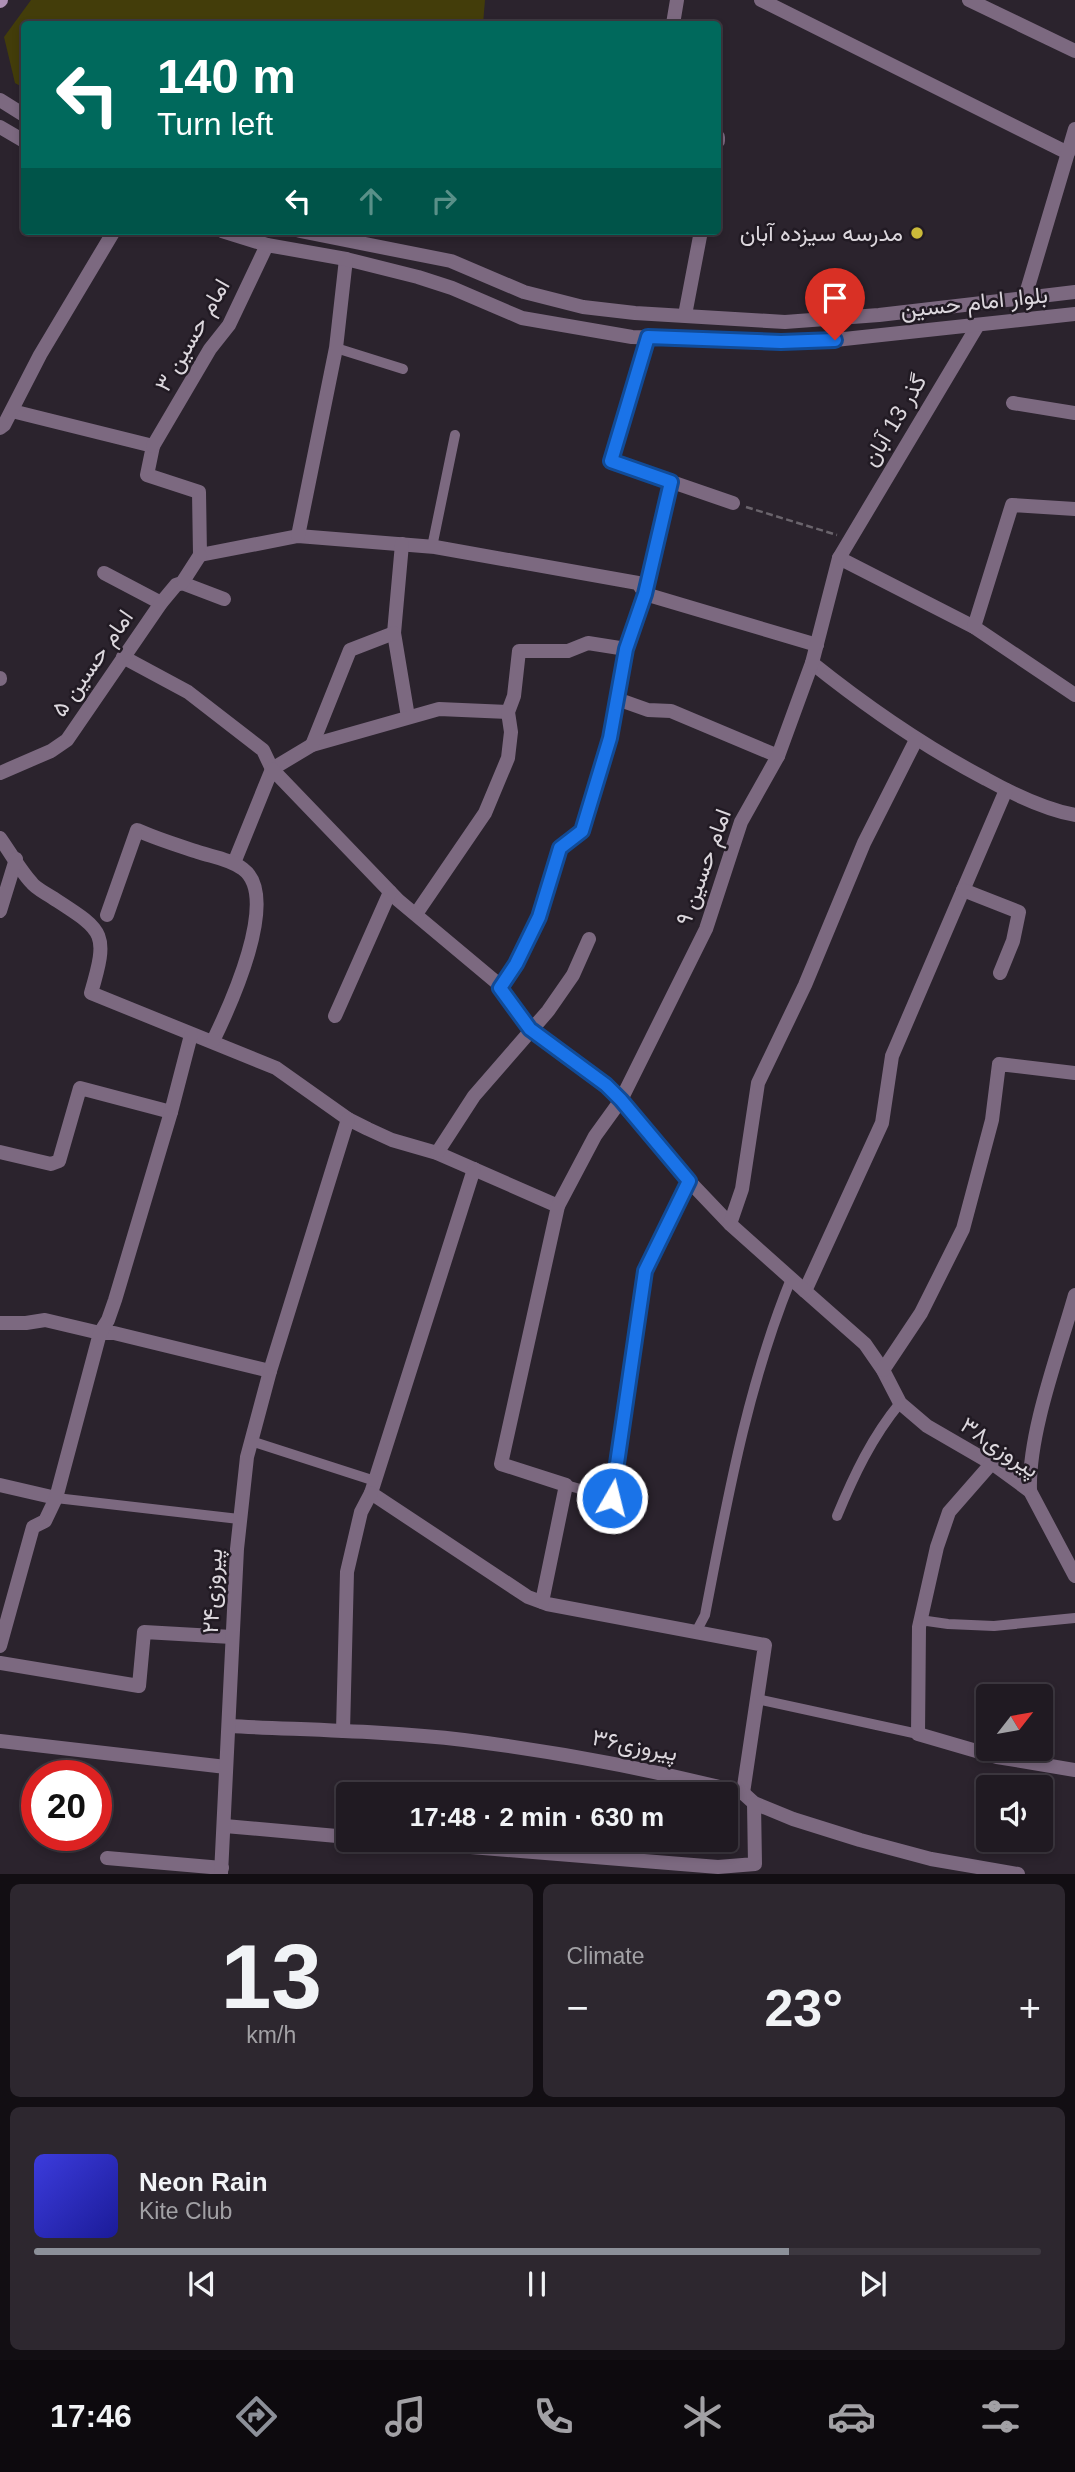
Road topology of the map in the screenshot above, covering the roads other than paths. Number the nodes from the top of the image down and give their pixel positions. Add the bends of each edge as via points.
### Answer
1 (677, 0) edge
2 (761, 0) edge
3 (969, 0) edge
4 (784, 6) edge
5 (674, 21) edge
6 (1075, 51) edge
7 (1, 100) edge
8 (21, 113) edge
9 (0, 127) edge
10 (1075, 129) edge
11 (21, 139) edge
12 (1068, 153) junction
13 (112, 235) edge
14 (235, 235) edge
15 (320, 235) edge
16 (700, 235) edge
17 (267, 245) junction
18 (346, 259) junction
19 (1075, 292) edge
20 (1025, 297) junction
21 (1075, 314) edge
22 (685, 315) junction
23 (978, 325) junction
24 (648, 337) junction
25 (336, 348) junction
26 (403, 369) dead end
27 (1013, 403) dead end
28 (12, 411) junction
29 (1075, 413) edge
30 (0, 428) edge
31 (455, 435) dead end
32 (153, 446) junction
33 (671, 482) junction
34 (733, 503) road end
35 (1075, 509) edge
36 (299, 536) junction
37 (402, 544) junction
38 (432, 547) junction
39 (200, 555) junction
40 (839, 558) junction
41 (104, 573) dead end
42 (182, 583) junction
43 (645, 594) junction
44 (224, 599) dead end
45 (161, 603) junction
46 (974, 627) junction
47 (394, 633) junction
48 (817, 645) junction
49 (626, 649) junction
50 (123, 657) junction
51 (812, 663) junction
52 (1075, 695) edge
53 (617, 699) junction
54 (508, 712) junction
55 (408, 717) junction
56 (916, 740) junction
57 (312, 745) junction
58 (778, 756) junction
59 (272, 769) junction
60 (0, 773) edge
61 (1006, 790) junction
62 (1075, 815) edge
63 (0, 838) edge
64 (16, 859) junction
65 (234, 863) junction
66 (963, 890) junction
67 (390, 892) junction
68 (0, 911) edge
69 (416, 914) junction
70 (107, 915) dead end
71 (589, 939) dead end
72 (1000, 973) dead end
73 (500, 988) junction
74 (335, 1017) dead end
75 (530, 1029) junction
76 (191, 1035) junction
77 (214, 1041) junction
78 (1075, 1073) edge
79 (621, 1100) junction
80 (171, 1112) junction
81 (348, 1119) junction
82 (0, 1152) edge
83 (437, 1153) junction
84 (474, 1169) junction
85 (689, 1181) junction
86 (558, 1206) junction
87 (730, 1224) junction
88 (791, 1279) junction
89 (806, 1291) junction
90 (1075, 1295) edge
91 (0, 1323) edge
92 (100, 1333) junction
93 (883, 1370) junction
94 (270, 1371) junction
95 (900, 1402) junction
96 (251, 1441) junction
97 (991, 1464) junction
98 (0, 1485) edge
99 (566, 1485) junction
100 (373, 1487) junction
101 (1030, 1491) junction
102 (56, 1499) junction
103 (837, 1516) dead end
104 (239, 1519) junction
105 (1075, 1576) edge
106 (542, 1602) junction
107 (1075, 1618) edge
108 (920, 1620) junction
109 (696, 1632) junction
110 (232, 1637) junction
111 (0, 1646) edge
112 (0, 1662) edge
113 (757, 1699) junction
114 (229, 1726) junction
115 (343, 1731) junction
116 (918, 1734) junction
117 (0, 1741) edge
118 (976, 1751) edge
119 (1041, 1761) edge
120 (226, 1768) junction
121 (1075, 1770) edge
122 (748, 1798) junction
123 (225, 1826) junction
124 (336, 1836) edge
125 (533, 1852) edge
126 (107, 1858) dead end
127 (221, 1871) edge
128 (1018, 1874) edge

1 - 5 street
2 - 4 street
3 - 6 street
4 - 12 street
7 - 8 street
9 - 11 street
10 - 12 street
12 - 20 street
13 - 28 street
14 - 17 street, بلوار امام حسین
15 - 22 street via 451,261 524,292 583,307
16 - 22 street
17 - 18 street, بلوار امام حسین
17 - 32 street, امام حسین ۳ via 229,325
18 - 24 street, بلوار امام حسین via 441,284 522,318
18 - 25 street
19 - 20 street
20 - 22 street via 785,322
21 - 23 street, بلوار امام حسین
23 - 24 street, بلوار امام حسین via 808,341
23 - 40 street, گذر 13 آبان
24 - 33 street via 611,461
25 - 26 lane
25 - 36 street
27 - 29 street
28 - 30 street
28 - 32 street
31 - 38 lane
32 - 39 street via 147,475 199,492
33 - 34 street
33 - 43 street
35 - 46 street via 1012,505
36 - 37 street
36 - 39 street
37 - 38 street
37 - 47 street
38 - 43 street via 638,583
39 - 42 street, امام حسین ۵
40 - 46 street
40 - 48 street, امام حسین ۹
41 - 45 street
42 - 44 street
42 - 45 street, امام حسین ۵
43 - 48 street
43 - 49 street
45 - 50 street, امام حسین ۵
46 - 52 street
47 - 55 street
47 - 57 street via 350,650
48 - 51 street, امام حسین ۹
49 - 53 street
49 - 54 street via 588,643 568,651 519,651
50 - 59 street, پیروزی۳۸ via 188,692 263,750
50 - 60 street, امام حسین ۵ via 67,740
51 - 56 street
51 - 58 street, امام حسین ۹
53 - 58 street via 648,710 671,711
53 - 73 street via 582,831 560,848 539,917
54 - 55 street via 439,709
54 - 69 street via 508,758 485,814
55 - 57 street
56 - 61 street
56 - 87 street via 864,843 758,1083 742,1189
57 - 59 street
58 - 79 street, امام حسین ۹ via 741,822 706,929
59 - 65 street
59 - 67 street, پیروزی۳۸
61 - 62 street
61 - 66 street
63 - 64 street
64 - 68 street
64 - 76 street via 31,883 98,932 101,959 91,992
65 - 70 street via 137,830
65 - 77 street via 252,878 257,898 255,921 236,996
66 - 72 street via 1019,912
66 - 89 street via 892,1056 882,1123
67 - 69 street, پیروزی۳۸
67 - 74 street
69 - 73 street, پیروزی۳۸
71 - 75 street via 572,975
73 - 75 street, پیروزی۳۸
75 - 79 street, پیروزی۳۸
75 - 83 street via 474,1096
76 - 77 street
76 - 80 street
77 - 81 street via 276,1068
78 - 93 street via 999,1064 992,1120 963,1228 921,1314
79 - 85 street, پیروزی۳۸
79 - 86 street, امام حسین ۹ via 595,1136
80 - 82 street via 80,1088 59,1161 51,1164
80 - 92 street via 115,1300
81 - 83 street via 393,1140
81 - 94 street, پیروزی۲۴
83 - 84 street
84 - 86 street
84 - 100 street
85 - 87 street, پیروزی۳۸
85 - 99 lane via 645,1271 612,1498
86 - 99 street, امام حسین ۹ via 501,1464
87 - 88 street, پیروزی۳۸
88 - 89 street, پیروزی۳۸
88 - 109 lane via 739,1441 705,1615
89 - 93 street, پیروزی۳۸ via 865,1344
90 - 101 street via 1043,1407
91 - 92 street via 45,1320
92 - 94 street
92 - 102 street
93 - 95 street, پیروزی۳۸
94 - 96 street, پیروزی۲۴
95 - 97 street, پیروزی۳۸ via 927,1426
95 - 103 lane via 872,1442
96 - 100 lane
96 - 104 street, پیروزی۲۴
97 - 101 street, پیروزی۳۸
97 - 108 street via 949,1512
98 - 102 street
99 - 106 street
100 - 106 street via 528,1597
100 - 115 street via 360,1512 347,1572
101 - 105 street, پیروزی۳۸
102 - 104 lane
102 - 111 street via 45,1521 33,1527
104 - 110 street, پیروزی۲۴
106 - 109 street
107 - 108 lane via 994,1626
108 - 116 street
109 - 113 street via 765,1645
110 - 112 street via 144,1632 139,1686
110 - 114 street, پیروزی۲۴
113 - 116 lane
113 - 122 street
114 - 115 street, پیروزی۳۶
114 - 120 street, پیروزی۲۴
115 - 122 street, پیروزی۳۶ via 463,1740 596,1760
116 - 118 street
117 - 120 street
119 - 121 street
120 - 123 street, پیروزی۲۴
122 - 125 street via 755,1864 718,1867
122 - 128 street, پیروزی۳۶ via 793,1819 860,1840 931,1859
123 - 124 street
123 - 127 street, پیروزی۲۴
126 - 127 street

